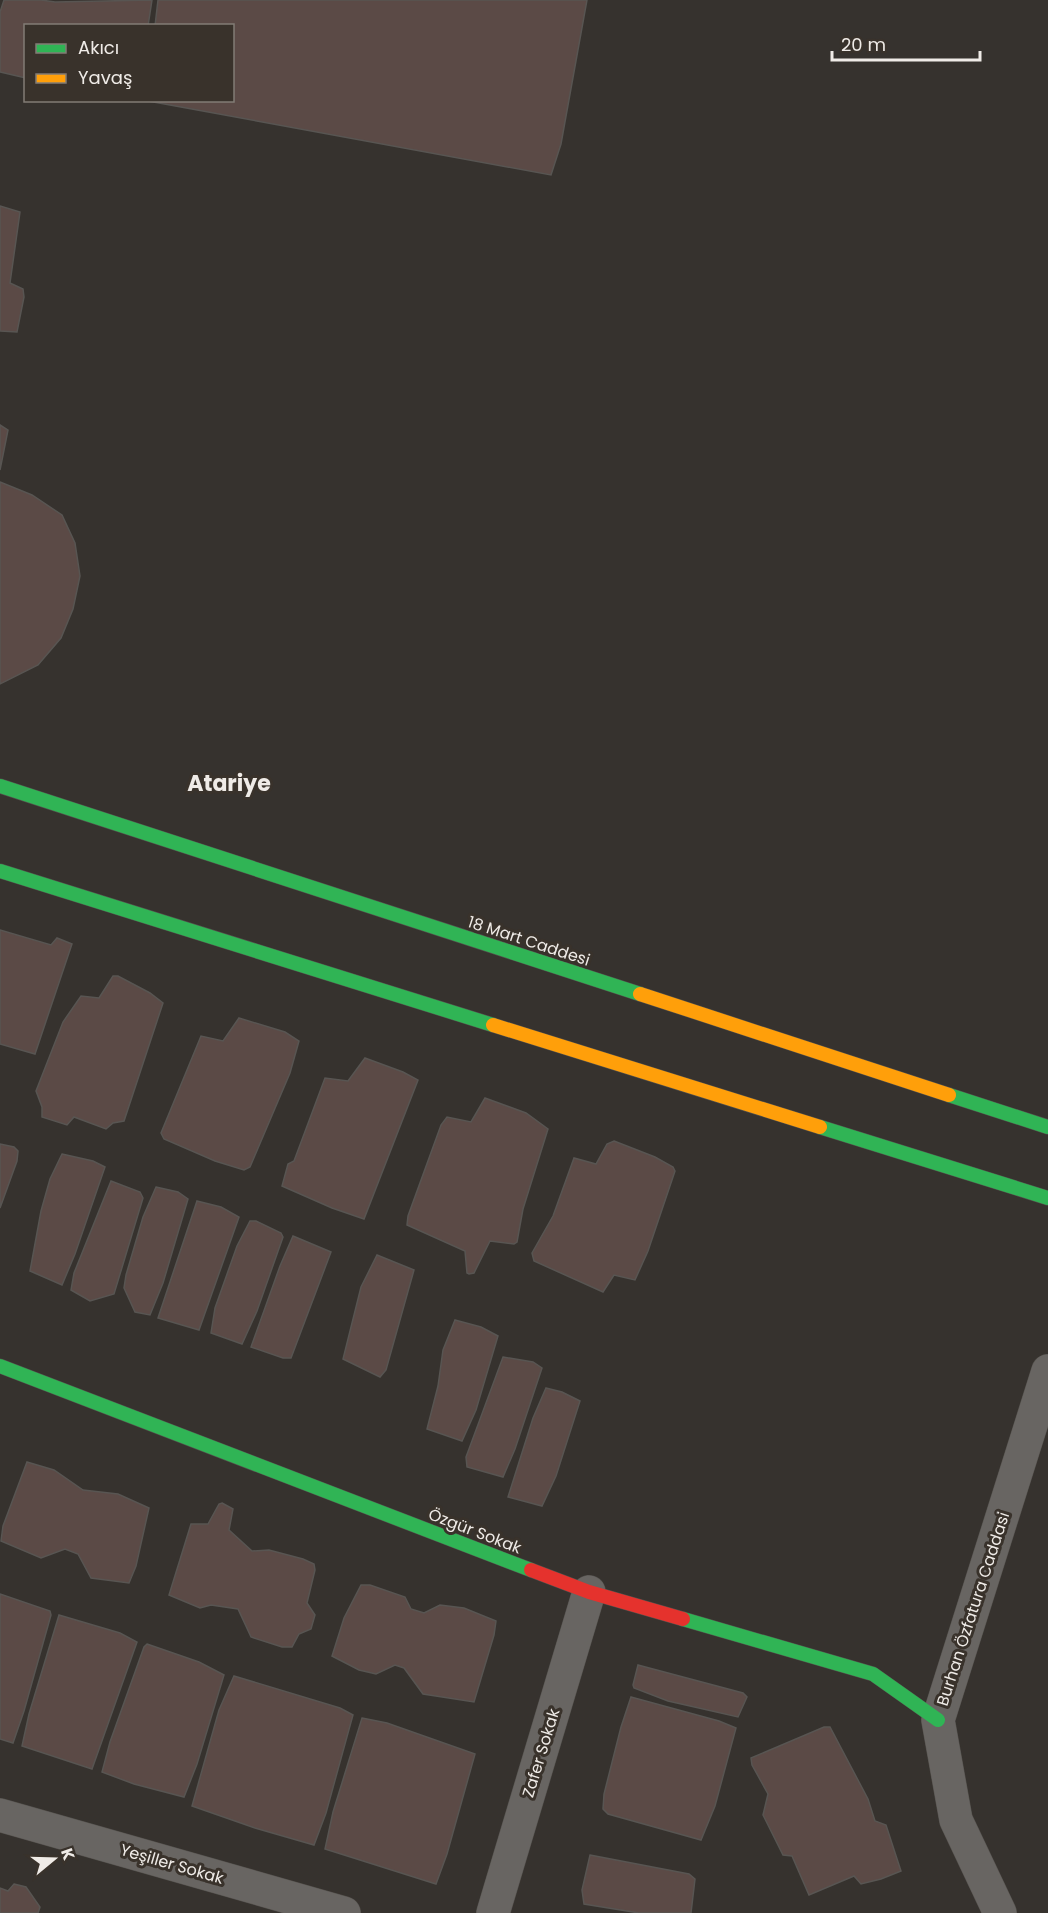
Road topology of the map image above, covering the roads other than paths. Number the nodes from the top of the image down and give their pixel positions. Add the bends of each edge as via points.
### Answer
1 (0, 786) edge
2 (0, 871) edge
3 (1048, 1127) edge
4 (1048, 1198) edge
5 (0, 1366) edge
6 (1048, 1371) edge
7 (589, 1592) junction
8 (938, 1720) junction
9 (0, 1815) edge
10 (344, 1913) edge
11 (493, 1913) edge
12 (1000, 1913) edge

1 - 3 street, 18 Mart Caddesi
2 - 4 street
5 - 7 street, Özgür Sokak
6 - 8 street, Burhan Özfatura Caddasi
7 - 8 street, Özgür Sokak via 873,1674
7 - 11 street, Zafer Sokak
8 - 12 street, Burhan Özfatura Caddasi via 957,1820
9 - 10 street, Yeşiller Sokak

